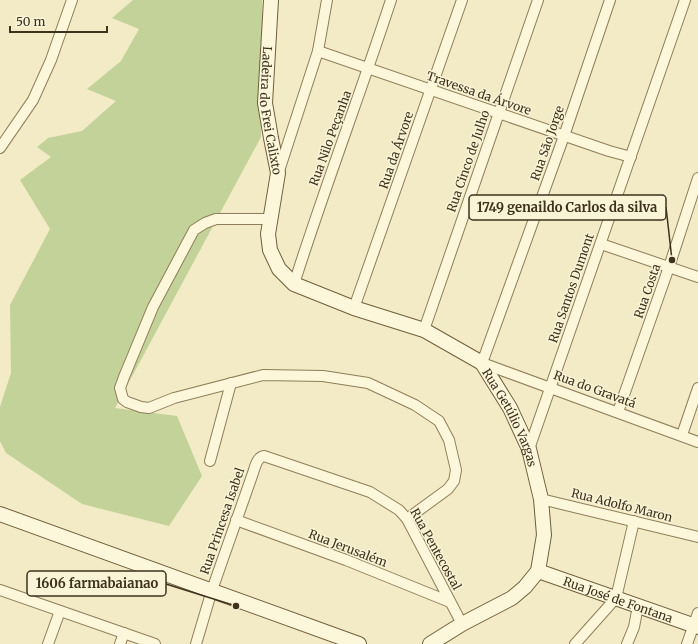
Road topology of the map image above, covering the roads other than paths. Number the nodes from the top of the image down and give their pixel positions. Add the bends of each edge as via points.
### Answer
1 (72, 0) edge
2 (271, 0) edge
3 (327, 0) edge
4 (391, 0) edge
5 (462, 0) edge
6 (538, 0) edge
7 (610, 0) edge
8 (685, 0) edge
9 (318, 51) junction
10 (369, 68) junction
11 (431, 91) junction
12 (498, 113) junction
13 (564, 136) junction
14 (0, 148) edge
15 (631, 157) junction
16 (278, 173) junction
17 (698, 178) edge
18 (270, 219) junction
19 (601, 244) junction
20 (669, 267) junction
21 (698, 277) edge
22 (294, 284) junction
23 (354, 308) junction
24 (424, 330) junction
25 (482, 363) junction
26 (231, 383) junction
27 (550, 387) junction
28 (698, 388) edge
29 (618, 412) junction
30 (682, 435) junction
31 (698, 442) edge
32 (529, 450) junction
33 (264, 456) joint
34 (210, 461) dead end
35 (541, 499) junction
36 (0, 514) edge
37 (406, 519) junction
38 (236, 520) junction
39 (634, 521) junction
40 (698, 537) edge
41 (538, 571) junction
42 (0, 590) edge
43 (212, 590) junction
44 (616, 598) junction
45 (450, 602) junction
46 (638, 606) junction
47 (60, 611) junction
48 (697, 622) edge
49 (462, 624) junction
50 (124, 633) junction
51 (354, 643) edge
52 (48, 644) edge
53 (120, 644) edge
54 (155, 644) edge
55 (196, 644) edge
56 (430, 644) edge
57 (575, 644) edge
58 (626, 644) edge
59 (687, 644) edge

1 - 14 street via 51,60 33,100
2 - 16 street, Ladeira do Frei Calixto via 266,102
3 - 9 street
4 - 10 street, Rua Nilo Peçanha
5 - 11 street, Rua da Árvore
6 - 12 street, Rua Cinco de Julho
7 - 13 street, Rua São Jorge
8 - 15 street, Rua Santos Dumont
9 - 10 street, Travessa da Árvore
9 - 16 street
10 - 11 street, Travessa da Árvore
10 - 22 street, Rua Nilo Peçanha via 321,200
11 - 12 street, Travessa da Árvore
11 - 23 street, Rua da Árvore
12 - 13 street, Travessa da Árvore
12 - 24 street, Rua Cinco de Julho
13 - 15 street, Travessa da Árvore
13 - 25 street, Rua São Jorge
15 - 19 street, Rua Santos Dumont
16 - 18 street, Ladeira do Frei Calixto
17 - 20 street, Rua Costa
18 - 22 street, Rua Getúlio Vargas via 270,250 279,269
18 - 26 street via 216,219 194,230 153,307 120,388 123,399 127,402 149,408 174,398
19 - 20 street
19 - 27 street, Rua Santos Dumont
20 - 21 street
20 - 29 street, Rua Costa
22 - 23 street, Rua Getúlio Vargas
23 - 24 street, Rua Getúlio Vargas
24 - 25 street, Rua Getúlio Vargas
25 - 27 street, Rua do Gravatá
25 - 32 street, Rua Getúlio Vargas via 510,408
26 - 34 street
26 - 37 street via 271,375 323,376 368,383 415,405 439,421 449,440 456,470 454,482
27 - 29 street, Rua do Gravatá
27 - 32 street, Rua Santos Dumont
28 - 30 street
29 - 30 street, Rua do Gravatá
30 - 31 street, Rua do Gravatá
32 - 35 street, Rua Getúlio Vargas
33 - 37 street, Rua Pentecostal via 370,492 399,510
33 - 38 street, Rua Princesa Isabel via 256,463
35 - 39 street, Rua Adolfo Maron
35 - 41 street, Rua Getúlio Vargas via 544,535
36 - 43 street
37 - 45 street, Rua Pentecostal
38 - 43 street, Rua Princesa Isabel
38 - 45 street, Rua Jerusalém via 346,560
39 - 40 street, Rua Adolfo Maron
39 - 44 street
41 - 44 street, Rua José de Fontana
41 - 49 street, Rua Getúlio Vargas via 512,598
42 - 47 street
43 - 51 street
43 - 55 street, Rua Princesa Isabel
44 - 46 street, Rua José de Fontana
44 - 57 street
45 - 49 street, Rua Pentecostal
46 - 48 street, Rua José de Fontana
46 - 58 street via 634,627
47 - 50 street
47 - 52 street
48 - 59 street
49 - 56 street, Rua Getúlio Vargas
50 - 53 street
50 - 54 street

